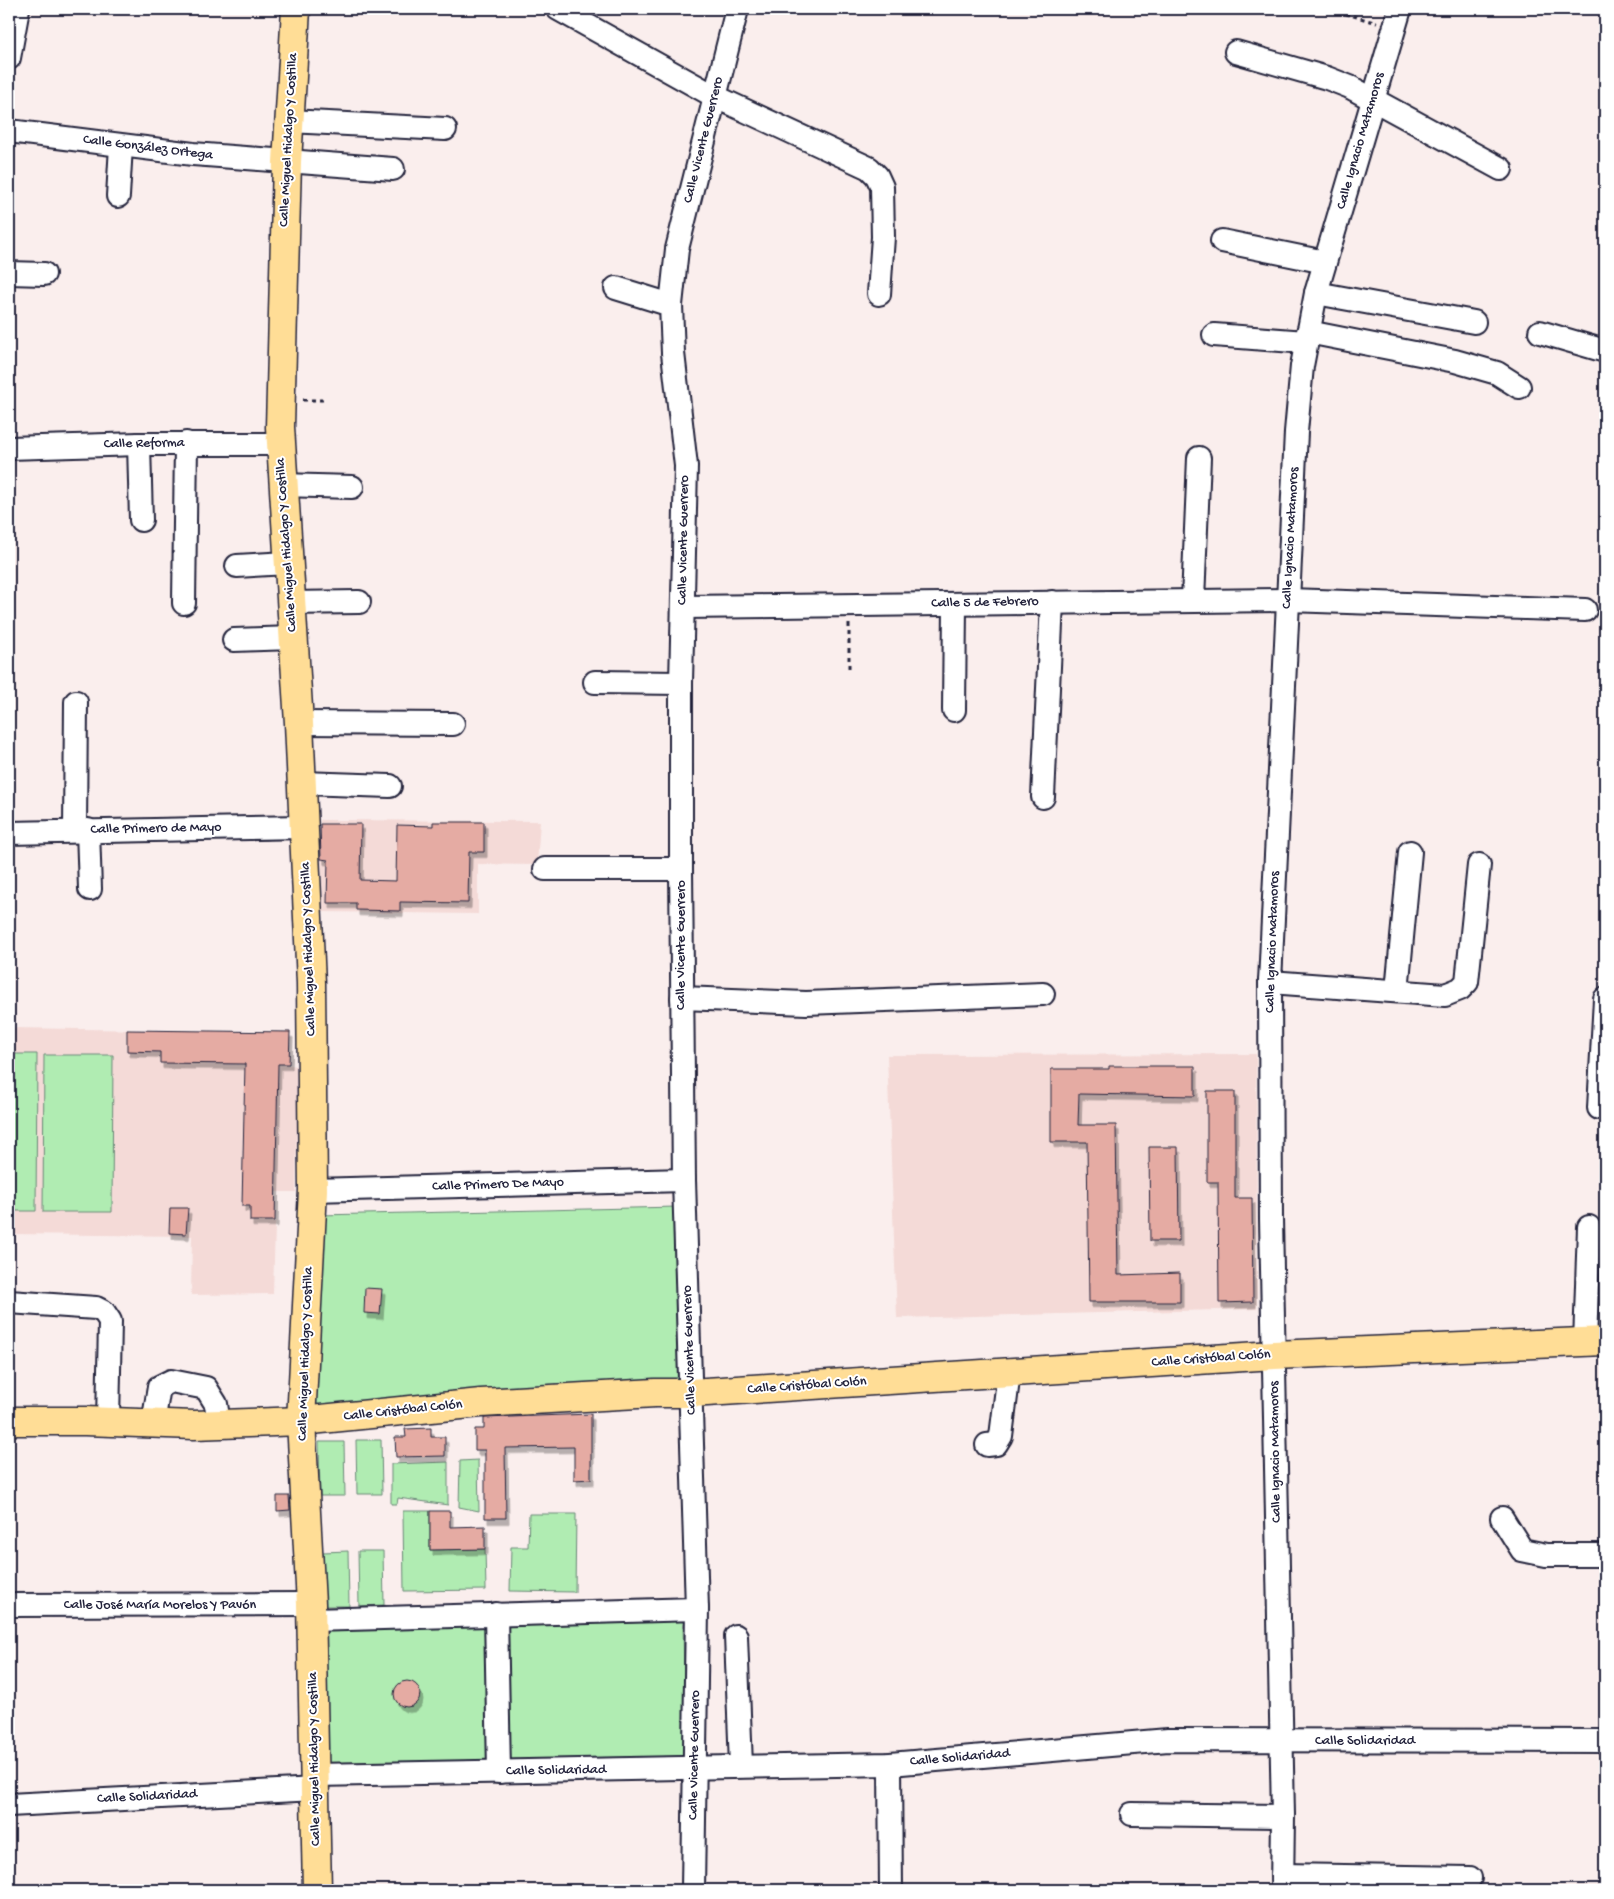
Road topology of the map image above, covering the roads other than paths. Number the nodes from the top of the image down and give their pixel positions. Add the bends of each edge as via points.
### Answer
1 (18, 9) edge
2 (296, 9) edge
3 (737, 9) edge
4 (569, 12) edge
5 (1397, 18) edge
6 (1236, 52) dead end
7 (9, 58) edge
8 (714, 96) junction
9 (1373, 98) junction
10 (289, 121) junction
11 (445, 129) dead end
12 (9, 131) edge
13 (121, 146) junction
14 (287, 162) junction
15 (393, 169) dead end
16 (1501, 169) dead end
17 (118, 196) dead end
18 (1222, 241) dead end
19 (1325, 262) junction
20 (9, 273) edge
21 (44, 274) dead end
22 (616, 288) dead end
23 (1316, 293) junction
24 (879, 294) dead end
25 (671, 305) junction
26 (1474, 322) dead end
27 (1540, 332) dead end
28 (1214, 335) dead end
29 (1307, 337) junction
30 (1605, 351) edge
31 (1519, 387) dead end
32 (186, 443) junction
33 (139, 444) junction
34 (280, 444) junction
35 (9, 448) edge
36 (1199, 458) dead end
37 (282, 485) junction
38 (352, 488) dead end
39 (141, 520) dead end
40 (287, 563) junction
41 (237, 566) dead end
42 (1193, 600) junction
43 (1288, 600) junction
44 (360, 602) dead end
45 (1052, 602) junction
46 (184, 603) dead end
47 (289, 603) junction
48 (954, 604) junction
49 (683, 607) junction
50 (1585, 610) dead end
51 (293, 638) junction
52 (234, 640) dead end
53 (595, 682) dead end
54 (681, 683) junction
55 (76, 702) dead end
56 (954, 710) dead end
57 (298, 723) junction
58 (454, 724) dead end
59 (302, 783) junction
60 (390, 786) dead end
61 (1043, 798) dead end
62 (303, 827) junction
63 (81, 830) junction
64 (9, 833) edge
65 (1410, 852) dead end
66 (1479, 865) dead end
67 (681, 868) junction
68 (545, 869) dead end
69 (90, 888) dead end
70 (1270, 982) junction
71 (1396, 991) junction
72 (1043, 994) dead end
73 (682, 998) junction
74 (1605, 999) edge
75 (1599, 1108) dead end
76 (684, 1180) junction
77 (313, 1190) junction
78 (1589, 1227) dead end
79 (9, 1302) edge
80 (1595, 1342) edge
81 (1274, 1355) junction
82 (1009, 1372) junction
83 (691, 1394) junction
84 (301, 1421) junction
85 (9, 1422) edge
86 (108, 1422) junction
87 (153, 1424) junction
88 (219, 1424) junction
89 (987, 1445) dead end
90 (1502, 1518) dead end
91 (1605, 1555) edge
92 (9, 1605) edge
93 (697, 1609) junction
94 (311, 1612) junction
95 (496, 1614) junction
96 (736, 1636) dead end
97 (1282, 1741) junction
98 (1605, 1741) edge
99 (890, 1764) junction
100 (741, 1766) junction
101 (695, 1769) junction
102 (499, 1772) junction
103 (316, 1782) junction
104 (9, 1805) edge
105 (1132, 1814) dead end
106 (1283, 1816) junction
107 (1470, 1878) dead end
108 (1282, 1883) edge
109 (894, 1884) edge
110 (317, 1890) edge
111 (693, 1890) edge

1 - 7 street
2 - 10 main road, Calle Miguel Hidalgo Y Costilla
3 - 8 street, Calle Vicente Guerrero
4 - 8 street
5 - 9 street, Calle Ignacio Matamoros
6 - 9 street via 1327,78
8 - 24 street via 857,161 877,176 882,187 884,237
8 - 25 street, Calle Vicente Guerrero via 677,249
9 - 16 street
9 - 19 street, Calle Ignacio Matamoros
10 - 11 street
10 - 14 main road, Calle Miguel Hidalgo Y Costilla
12 - 13 street, Calle González Ortega
13 - 14 street, Calle González Ortega
13 - 17 street
14 - 15 street, Calle González Ortega
14 - 34 main road, Calle Miguel Hidalgo Y Costilla
18 - 19 street
19 - 23 street, Calle Ignacio Matamoros
20 - 21 street
22 - 25 street
23 - 26 street
23 - 29 street, Calle Ignacio Matamoros
25 - 49 street, Calle Vicente Guerrero via 686,466
27 - 30 street
28 - 29 street
29 - 31 street via 1455,361 1497,373
29 - 43 street, Calle Ignacio Matamoros via 1298,415
32 - 33 street, Calle Reforma
32 - 34 street, Calle Reforma
32 - 46 street
33 - 35 street, Calle Reforma
33 - 39 street
34 - 37 main road, Calle Miguel Hidalgo Y Costilla
36 - 42 street
37 - 38 street
37 - 40 main road, Calle Miguel Hidalgo Y Costilla
40 - 41 street
40 - 47 main road, Calle Miguel Hidalgo Y Costilla
42 - 43 street, Calle 5 de Febrero
42 - 45 street, Calle 5 de Febrero
43 - 50 street, Calle 5 de Febrero
43 - 70 street, Calle Ignacio Matamoros
44 - 47 street
45 - 48 street, Calle 5 de Febrero
45 - 61 street
47 - 51 main road, Calle Miguel Hidalgo Y Costilla
48 - 49 street, Calle 5 de Febrero
48 - 56 street
49 - 54 street, Calle Vicente Guerrero
51 - 52 street
51 - 57 main road, Calle Miguel Hidalgo Y Costilla
53 - 54 street
54 - 67 street, Calle Vicente Guerrero
55 - 63 street
57 - 58 street
57 - 59 main road, Calle Miguel Hidalgo Y Costilla
59 - 60 street
59 - 62 main road, Calle Miguel Hidalgo Y Costilla
62 - 63 street, Calle Primero de Mayo
62 - 77 main road, Calle Miguel Hidalgo Y Costilla via 311,983
63 - 64 street, Calle Primero de Mayo
63 - 69 street
65 - 71 street
66 - 71 street via 1467,982 1445,995
67 - 68 street
67 - 73 street, Calle Vicente Guerrero
70 - 71 street
70 - 81 street, Calle Ignacio Matamoros
72 - 73 street via 806,1003
73 - 76 street, Calle Vicente Guerrero
74 - 75 street
76 - 77 street, Calle Primero De Mayo
76 - 83 street, Calle Vicente Guerrero
77 - 84 main road, Calle Miguel Hidalgo Y Costilla
78 - 80 street
79 - 86 street via 96,1308 104,1312 110,1321
80 - 81 main road, Calle Cristóbal Colón
81 - 82 main road, Calle Cristóbal Colón
81 - 97 street, Calle Ignacio Matamoros
82 - 83 main road, Calle Cristóbal Colón
82 - 89 street via 1001,1436 996,1444
83 - 84 main road, Calle Cristóbal Colón via 655,1393 480,1403
83 - 93 street, Calle Vicente Guerrero
84 - 88 main road, Calle Cristóbal Colón
84 - 94 main road, Calle Miguel Hidalgo Y Costilla
85 - 86 main road, Calle Cristóbal Colón
86 - 87 main road, Calle Cristóbal Colón
87 - 88 main road, Calle Cristóbal Colón
87 - 88 street via 159,1386 171,1381 206,1388 216,1404
90 - 91 street via 1522,1550 1546,1555
92 - 94 street, Calle José María Morelos Y Pavón
93 - 95 street, Calle José María Morelos Y Pavón
93 - 101 street, Calle Vicente Guerrero
94 - 95 street, Calle José María Morelos Y Pavón
94 - 103 main road, Calle Miguel Hidalgo Y Costilla
95 - 102 street
96 - 100 street
97 - 98 street, Calle Solidaridad
97 - 99 street, Calle Solidaridad via 1168,1740
97 - 106 street, Calle Ignacio Matamoros
99 - 100 street, Calle Solidaridad
99 - 109 street
100 - 101 street, Calle Solidaridad
101 - 102 street, Calle Solidaridad
101 - 111 street, Calle Vicente Guerrero
102 - 103 street, Calle Solidaridad
103 - 104 street, Calle Solidaridad
103 - 110 main road, Calle Miguel Hidalgo Y Costilla
105 - 106 street
106 - 108 street, Calle Ignacio Matamoros
107 - 108 street

